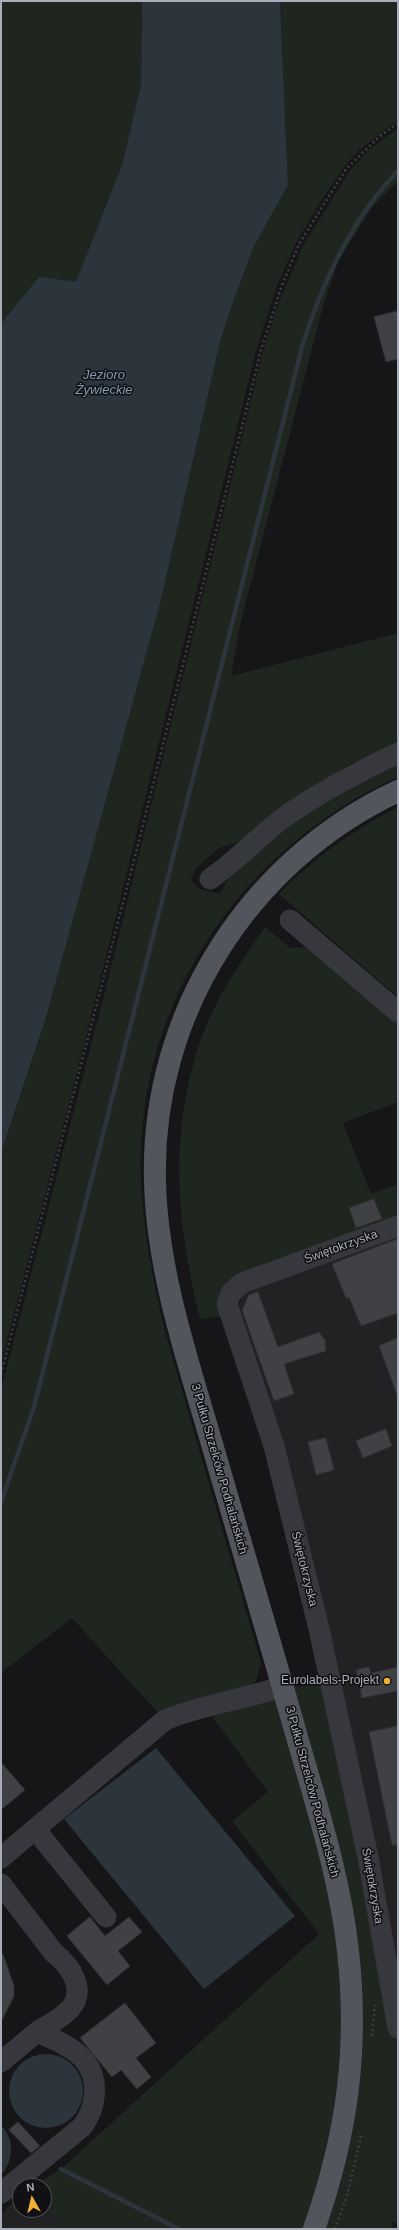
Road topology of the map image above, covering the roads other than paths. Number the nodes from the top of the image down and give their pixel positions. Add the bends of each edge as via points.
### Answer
1 (398, 753) edge
2 (398, 791) edge
3 (210, 879) dead end
4 (290, 920) dead end
5 (398, 1012) edge
6 (398, 1226) edge
7 (283, 1686) junction
8 (35, 1829) junction
9 (1, 1858) edge
10 (1, 1884) edge
11 (106, 1917) dead end
12 (398, 2028) edge
13 (37, 2032) junction
14 (1, 2062) edge
15 (1, 2193) edge
16 (314, 2229) edge

1 - 3 street via 344,779 282,819 230,866
2 - 7 main road, 3 Pułku Strzelców Podhalańskich via 348,818 308,847 248,907 202,976 180,1026 165,1078 157,1123 155,1186 170,1289 190,1369
4 - 5 street
6 - 12 street, Świętokrzyska via 299,1268 242,1283 232,1293 227,1304 274,1446 319,1629 368,1858
7 - 8 street via 187,1711 165,1720
7 - 16 main road, 3 Pułku Strzelców Podhalańskich via 331,1858 344,1920 350,1981 352,2044 347,2107 335,2163
8 - 9 street
8 - 11 street
10 - 13 street via 54,1953 62,1959 77,1982 78,1997 70,2009
13 - 14 street
13 - 15 street via 57,2040 85,2061 93,2078 94,2106 90,2118 82,2127

